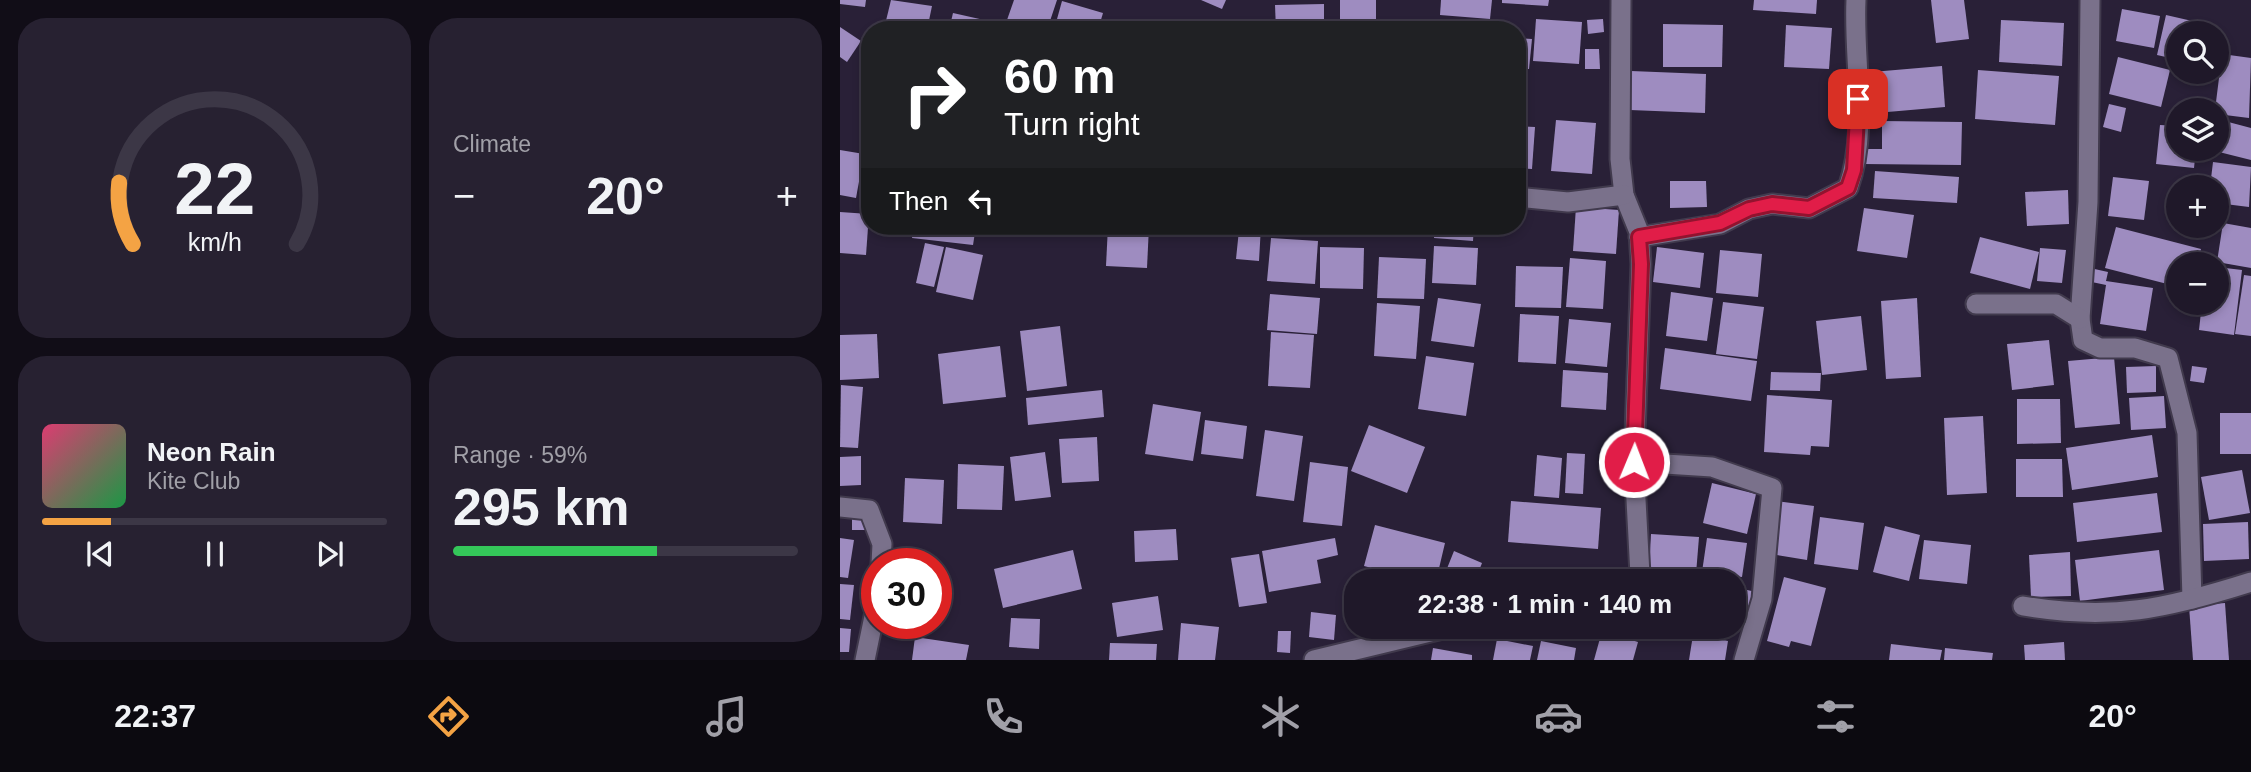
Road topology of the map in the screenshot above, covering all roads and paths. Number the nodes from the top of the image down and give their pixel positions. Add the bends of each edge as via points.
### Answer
1 (1621, 0) edge
2 (1856, 0) edge
3 (2090, 0) edge
4 (1624, 195) junction
5 (1526, 198) edge
6 (1639, 237) junction
7 (1976, 304) dead end
8 (2080, 319) junction
9 (1634, 462) junction
10 (840, 507) edge
11 (882, 548) edge
12 (1640, 569) edge
13 (2251, 582) edge
14 (2192, 599) junction
15 (2023, 606) dead end
16 (869, 639) edge
17 (1401, 639) edge
18 (865, 660) edge
19 (1314, 660) edge
20 (1744, 660) edge

1 - 4 street
2 - 6 street via 1858,99 1854,170 1848,188 1809,208 1772,204 1720,223
3 - 8 street via 2088,202
4 - 5 street via 1568,202
4 - 6 street
6 - 9 street
7 - 8 street via 2056,304
8 - 14 street via 2083,340 2100,348 2135,348 2168,358 2187,433
9 - 12 street
9 - 20 street via 1712,467 1772,488 1762,599
10 - 11 street via 869,510
13 - 14 street
14 - 15 street via 2128,614 2065,613
16 - 18 street
17 - 19 street

